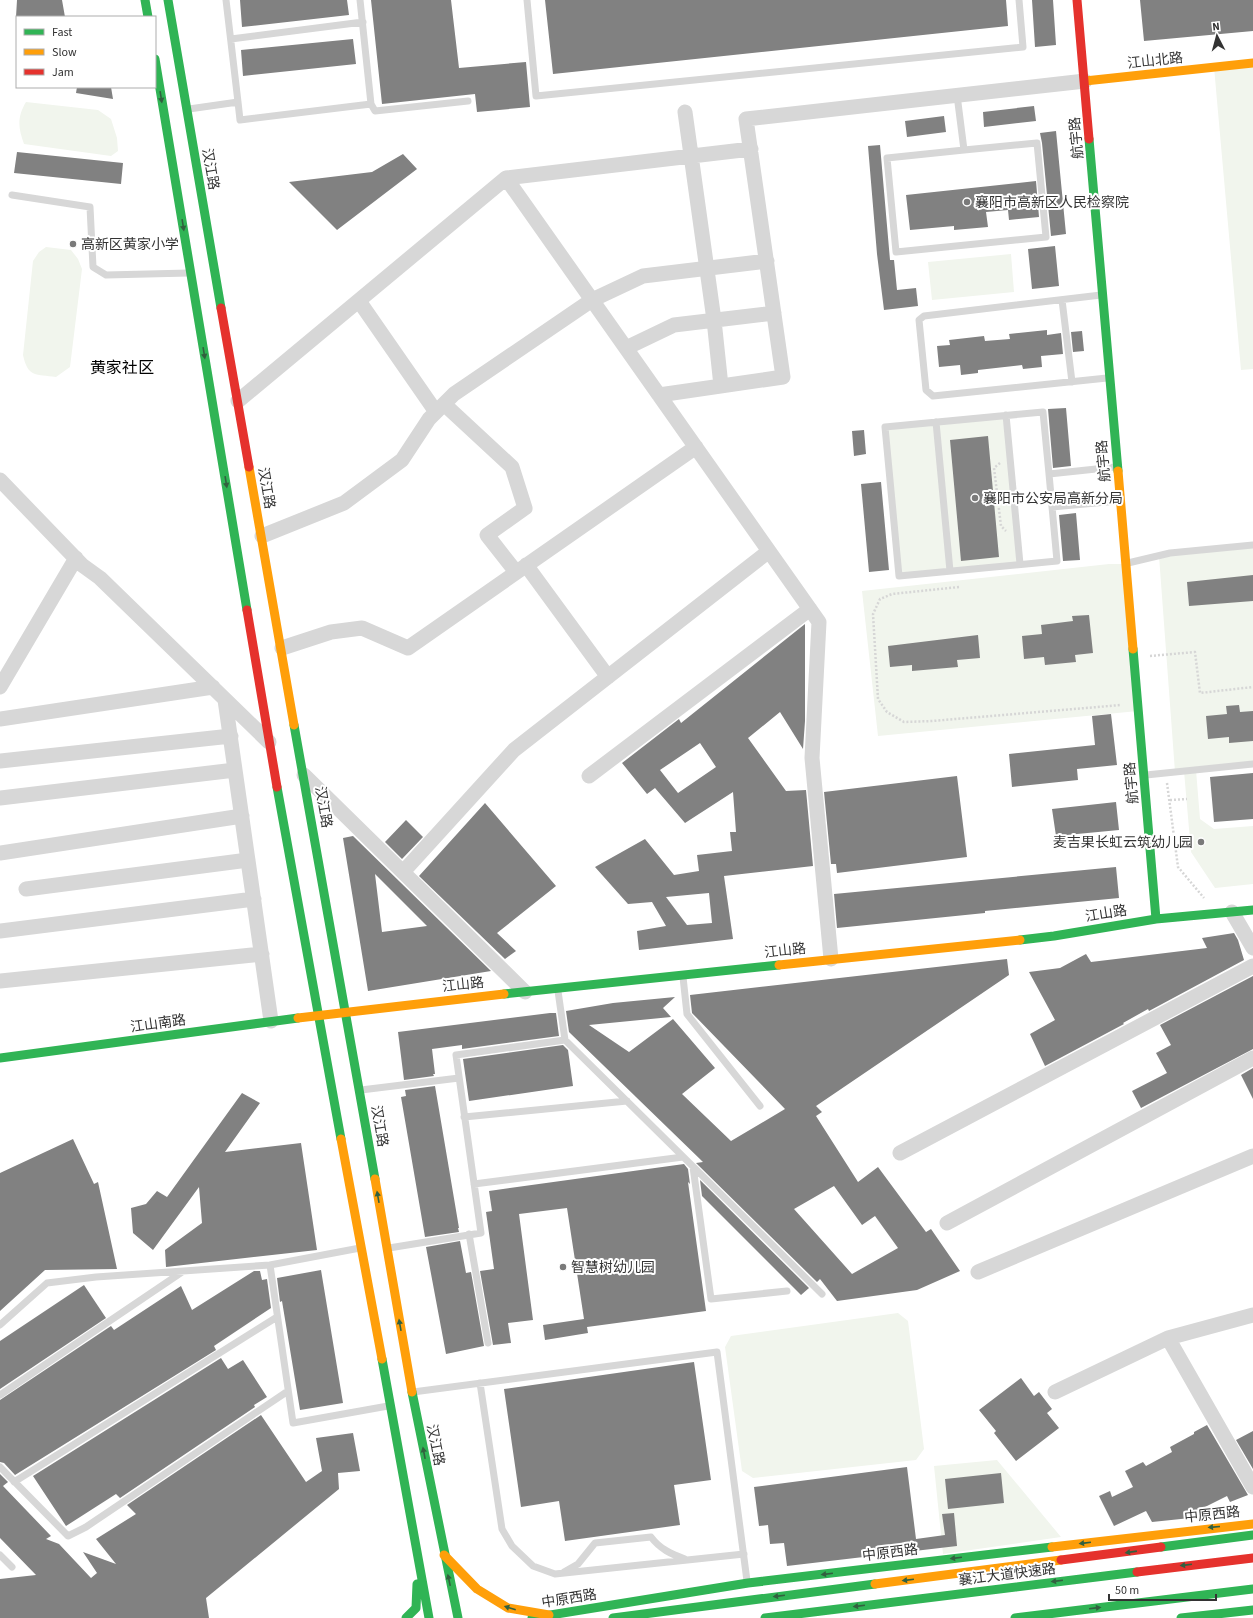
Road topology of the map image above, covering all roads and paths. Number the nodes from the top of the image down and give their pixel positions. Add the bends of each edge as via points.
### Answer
1 (145, 0) edge
2 (168, 0) edge
3 (226, 0) edge
4 (360, 0) edge
5 (527, 0) edge
6 (1019, 0) edge
7 (1077, 0) edge
8 (148, 16) edge
9 (363, 22) junction
10 (231, 38) junction
11 (1253, 63) edge
12 (156, 64) edge
13 (1085, 81) junction
14 (957, 96) junction
15 (468, 101) dead end
16 (238, 102) junction
17 (371, 104) junction
18 (187, 110) junction
19 (686, 112) dead end
20 (751, 149) junction
21 (964, 150) junction
22 (691, 155) junction
23 (506, 178) junction
24 (12, 195) dead end
25 (767, 261) junction
26 (706, 268) junction
27 (191, 273) junction
28 (1103, 295) junction
29 (592, 300) junction
30 (1062, 300) junction
31 (359, 301) junction
32 (774, 313) junction
33 (714, 320) junction
34 (626, 348) junction
35 (1110, 378) junction
36 (1072, 382) junction
37 (721, 386) junction
38 (659, 395) junction
39 (238, 401) junction
40 (440, 408) junction
41 (1006, 415) junction
42 (936, 422) junction
43 (696, 447) junction
44 (1009, 453) junction
45 (1118, 466) junction
46 (1049, 474) junction
47 (0, 480) edge
48 (1120, 500) junction
49 (1052, 507) junction
50 (262, 536) junction
51 (1017, 540) junction
52 (1253, 545) edge
53 (769, 551) junction
54 (76, 558) junction
55 (1020, 564) junction
56 (1126, 564) junction
57 (521, 569) junction
58 (950, 571) junction
59 (959, 587) dead end
60 (810, 609) junction
61 (282, 648) junction
62 (1134, 658) junction
63 (608, 677) junction
64 (0, 686) edge
65 (213, 687) junction
66 (1253, 687) edge
67 (226, 700) junction
68 (1138, 703) junction
69 (0, 719) edge
70 (231, 736) junction
71 (269, 742) junction
72 (0, 761) edge
73 (1253, 764) edge
74 (236, 770) junction
75 (1166, 773) junction
76 (1144, 775) junction
77 (304, 776) junction
78 (589, 776) dead end
79 (0, 798) edge
80 (1187, 799) dead end
81 (1170, 800) junction
82 (242, 816) junction
83 (0, 853) edge
84 (248, 860) junction
85 (403, 872) junction
86 (26, 889) dead end
87 (254, 899) junction
88 (1253, 910) edge
89 (1225, 912) junction
90 (1156, 919) junction
91 (0, 932) edge
92 (1253, 948) edge
93 (262, 954) junction
94 (832, 959) junction
95 (1253, 966) edge
96 (683, 975) junction
97 (0, 980) edge
98 (558, 988) junction
99 (525, 992) junction
100 (346, 1011) junction
101 (320, 1015) junction
102 (271, 1021) junction
103 (565, 1040) junction
104 (0, 1058) edge
105 (1253, 1058) edge
106 (459, 1078) junction
107 (359, 1090) junction
108 (626, 1101) junction
109 (760, 1106) dead end
110 (464, 1117) junction
111 (900, 1153) dead end
112 (1253, 1156) edge
113 (683, 1157) junction
114 (693, 1167) junction
115 (474, 1184) junction
116 (947, 1223) dead end
117 (469, 1234) junction
118 (362, 1248) junction
119 (387, 1248) junction
120 (270, 1265) junction
121 (182, 1271) junction
122 (978, 1272) dead end
123 (787, 1291) dead end
124 (822, 1294) dead end
125 (1253, 1315) edge
126 (277, 1317) junction
127 (0, 1325) edge
128 (1168, 1338) junction
129 (488, 1343) dead end
130 (480, 1383) junction
131 (288, 1391) junction
132 (412, 1392) junction
133 (1055, 1392) dead end
134 (0, 1395) edge
135 (390, 1405) junction
136 (0, 1467) edge
137 (14, 1482) junction
138 (1253, 1487) edge
139 (1253, 1524) edge
140 (1253, 1535) edge
141 (744, 1554) junction
142 (0, 1555) edge
143 (444, 1555) junction
144 (1253, 1558) edge
145 (687, 1560) junction
146 (419, 1561) junction
147 (12, 1567) dead end
148 (562, 1574) junction
149 (748, 1583) junction
150 (1253, 1589) edge
151 (1253, 1610) edge
152 (548, 1615) junction
153 (406, 1618) edge
154 (430, 1618) edge
155 (458, 1618) edge
156 (532, 1618) edge
157 (613, 1618) edge
158 (765, 1618) edge
159 (1015, 1618) edge
160 (1182, 1618) edge

1 - 8 main road
2 - 18 main road, 汉江路
3 - 10 lane
4 - 9 lane
5 - 6 lane via 536,96 1024,47
7 - 13 main road, 航宇路
9 - 10 lane
9 - 17 lane
10 - 16 lane
11 - 13 main road, 江山北路
12 -> 27 main road
13 - 14 street
13 - 28 main road, 航宇路
14 - 20 street via 746,119
14 - 21 lane
15 - 17 lane via 374,111
16 - 17 lane via 240,120
16 - 18 lane
18 - 39 main road, 汉江路
19 - 22 street
20 - 22 street
20 - 25 street
21 - 21 lane via 887,158 896,252 1046,237 1037,142
22 - 23 street
22 - 26 street
23 - 29 street
23 - 31 street
24 - 27 lane via 90,207 93,267 106,276
25 - 26 street
25 - 32 street
26 - 29 street via 643,276
26 - 33 street
27 -> 71 main road
28 - 30 lane
28 - 35 main road, 航宇路
29 - 34 street
29 - 40 street via 454,394
30 - 36 lane
30 - 36 lane via 924,316 919,320 926,390 933,396
31 - 39 street
31 - 40 street
32 - 33 street
32 - 37 street via 783,377
33 - 34 street via 674,326
33 - 37 street
34 - 38 street
35 - 36 lane
35 - 45 main road, 航宇路
37 - 38 street
38 - 43 street
39 - 50 main road, 汉江路
40 - 50 street via 402,460 344,504
40 - 57 street via 512,467 525,508 487,535
41 - 42 lane
41 - 44 lane
41 - 46 lane via 1043,412
42 - 58 lane
42 - 58 lane via 885,427 899,576
43 - 53 street
43 - 57 street
44 - 51 lane
44 - 51 path via 994,468 1001,526
45 - 46 lane
45 - 48 main road, 航宇路
46 - 49 lane
47 - 54 street
48 - 49 lane
48 - 56 main road, 航宇路
49 - 55 lane via 1057,561
50 - 61 main road, 汉江路
51 - 55 lane
52 - 56 lane via 1170,553
53 - 60 street
53 - 63 street
54 - 64 street
54 - 65 street
55 - 58 lane
56 - 62 main road, 航宇路
57 - 61 street via 408,648 362,628 331,632
57 - 63 street
59 - 68 path via 892,594 880,599 873,614 878,699 886,712 904,722 932,721
60 - 78 street
60 - 94 street via 819,622 812,758
61 - 77 main road, 汉江路
62 - 66 path via 1195,652 1200,692
62 - 68 main road, 航宇路
63 - 85 street via 514,750
65 - 67 street
65 - 69 street
67 - 70 street
67 - 71 street
68 - 76 main road, 航宇路
70 - 72 street
70 - 74 street
71 - 101 main road
73 - 75 lane
74 - 79 street
74 - 82 street
75 - 76 lane
75 - 81 path
76 - 90 main road, 航宇路
77 - 85 street
77 - 100 main road, 汉江路
80 - 81 path
81 - 89 path via 1178,867
82 - 83 street
82 - 84 street
84 - 86 street
84 - 87 street
85 - 99 street
87 - 91 street
87 - 93 street
88 - 89 main road, 江山路
89 - 90 main road, 江山路
89 - 92 street
90 - 94 main road, 江山路 via 1054,936
93 - 97 street
93 - 102 street
94 - 96 main road, 江山路
95 - 111 street
96 - 98 main road, 江山路
96 - 109 lane via 687,1014
98 - 99 main road, 江山路
98 - 103 lane
99 - 100 main road, 江山路
100 - 101 main road, 江山路
100 - 107 main road, 汉江路
101 - 102 main road, 江山南路
101 - 118 main road
102 - 104 main road, 江山南路
103 - 106 lane via 456,1055
103 - 108 lane
105 - 116 street
106 - 107 lane
106 - 110 lane
119 -> 107 main road, 汉江路
108 - 110 lane
108 - 113 lane
110 - 115 lane
112 - 122 street
113 - 114 lane
113 - 115 lane
114 - 123 lane via 711,1299
114 - 124 lane
115 - 117 lane via 481,1233
117 - 119 lane
117 - 129 lane
118 - 120 lane
118 - 135 main road
132 -> 119 main road, 汉江路
120 - 121 lane
120 - 126 lane
121 - 127 lane via 47,1283
121 - 134 lane
125 - 128 street
126 - 131 lane
126 - 137 lane
128 - 133 street
128 - 138 street
130 - 132 lane
130 - 141 lane via 717,1352
130 - 148 lane via 502,1529 512,1546 533,1566
131 - 135 lane via 293,1423
131 - 137 lane via 86,1527 68,1536
143 -> 132 main road, 汉江路
135 - 146 main road
136 - 137 lane
139 -> 149 main road, 中原西路
140 -> 157 main road
141 - 145 lane
141 - 149 lane
142 - 147 lane
152 -> 143 main road via 508,1608 477,1589
155 -> 143 main road, 汉江路
144 -> 158 main road, 襄江大道快速路
145 - 148 lane
145 - 148 lane via 667,1553 651,1537 595,1542 578,1564
146 - 153 main road via 416,1608
146 - 154 main road
149 - 152 main road, 中原西路
159 -> 150 main road
151 - 160 main road
152 - 156 main road, 中原西路

